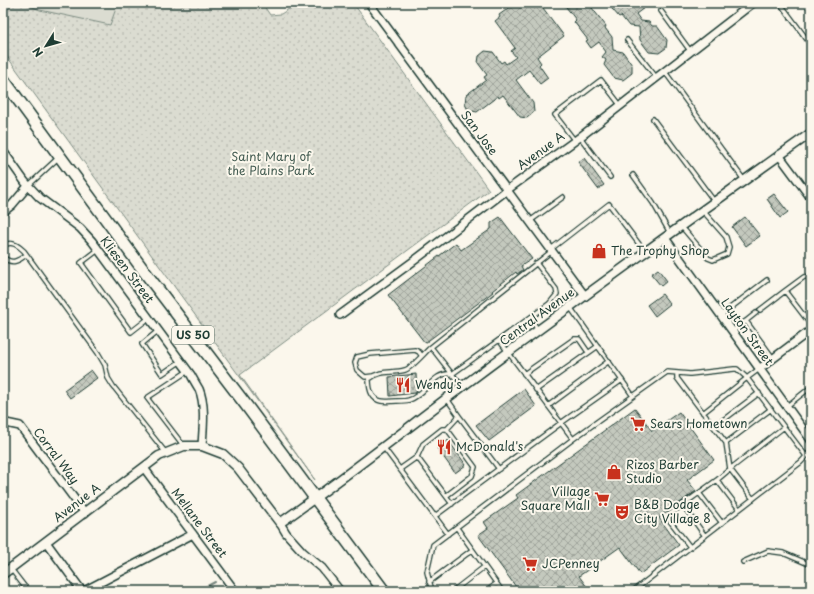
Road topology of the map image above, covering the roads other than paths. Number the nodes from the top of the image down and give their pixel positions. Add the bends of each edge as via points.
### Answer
1 (369, 3) edge
2 (752, 3) edge
3 (780, 3) edge
4 (661, 11) dead end
5 (627, 40) dead end
6 (811, 45) edge
7 (691, 52) junction
8 (664, 71) junction
9 (656, 77) junction
10 (3, 79) edge
11 (620, 106) junction
12 (653, 119) dead end
13 (811, 133) edge
14 (577, 139) junction
15 (3, 151) edge
16 (779, 155) junction
17 (60, 157) junction
18 (5, 160) edge
19 (633, 175) dead end
20 (610, 177) dead end
21 (744, 181) junction
22 (28, 186) junction
23 (507, 190) junction
24 (563, 197) dead end
25 (811, 198) edge
26 (715, 202) junction
27 (703, 210) junction
28 (3, 212) edge
29 (530, 221) junction
30 (681, 226) junction
31 (668, 236) junction
32 (3, 246) edge
33 (98, 250) junction
34 (551, 250) junction
35 (645, 252) junction
36 (26, 254) junction
37 (3, 258) edge
38 (536, 263) junction
39 (811, 276) edge
40 (767, 280) dead end
41 (785, 291) junction
42 (585, 296) junction
43 (570, 307) junction
44 (760, 310) dead end
45 (756, 313) dead end
46 (340, 315) dead end
47 (721, 315) junction
48 (149, 318) junction
49 (530, 318) junction
50 (746, 321) junction
51 (811, 325) edge
52 (158, 330) junction
53 (811, 330) edge
54 (539, 331) junction
55 (733, 332) junction
56 (499, 340) junction
57 (598, 346) junction
58 (431, 347) junction
59 (588, 352) junction
60 (508, 353) junction
61 (422, 355) junction
62 (773, 358) junction
63 (181, 361) junction
64 (609, 361) junction
65 (760, 369) junction
66 (188, 371) junction
67 (676, 373) junction
68 (452, 374) junction
69 (524, 374) junction
70 (373, 376) junction
71 (747, 378) junction
72 (622, 380) junction
73 (463, 386) junction
74 (811, 387) edge
75 (536, 390) junction
76 (759, 393) junction
77 (633, 396) junction
78 (447, 398) junction
79 (548, 406) junction
80 (787, 406) junction
81 (771, 409) junction
82 (703, 413) junction
83 (459, 416) junction
84 (561, 423) junction
85 (3, 425) edge
86 (714, 427) junction
87 (784, 427) junction
88 (447, 429) junction
89 (573, 439) junction
90 (811, 440) edge
91 (726, 443) junction
92 (184, 446) junction
93 (202, 446) junction
94 (384, 448) junction
95 (811, 451) edge
96 (166, 453) junction
97 (806, 456) junction
98 (417, 457) junction
99 (144, 468) junction
100 (499, 468) junction
101 (730, 469) junction
102 (400, 470) junction
103 (717, 480) junction
104 (699, 493) junction
105 (446, 496) junction
106 (316, 498) junction
107 (753, 499) junction
108 (452, 504) junction
109 (683, 505) junction
110 (739, 509) junction
111 (85, 513) junction
112 (435, 516) junction
113 (280, 523) junction
114 (722, 523) junction
115 (457, 528) junction
116 (193, 534) junction
117 (448, 534) junction
118 (705, 536) junction
119 (46, 542) junction
120 (690, 547) junction
121 (472, 550) junction
122 (742, 562) dead end
123 (811, 566) edge
124 (484, 567) junction
125 (11, 568) junction
126 (3, 574) edge
127 (430, 582) junction
128 (496, 584) junction
129 (811, 588) edge
130 (337, 590) edge
131 (28, 591) edge
132 (83, 591) edge
133 (235, 591) edge
134 (384, 591) edge
135 (432, 591) edge
136 (453, 591) edge
137 (487, 591) edge
138 (502, 591) edge
139 (633, 591) edge
140 (811, 591) edge

1 - 23 street, San Jose
2 - 7 street, Avenue A
3 - 6 lane
4 - 7 lane
5 - 9 lane
7 - 8 street, Avenue A
8 - 9 street, Avenue A
8 - 21 lane
9 - 11 street, Avenue A
10 - 17 highway, US 50
11 - 14 street, Avenue A
11 - 14 lane via 601,80 555,115
12 - 26 lane
13 - 16 street, Central Avenue
14 - 20 lane
14 - 23 street, Avenue A
15 - 18 street, Kliesen Street
16 - 21 street, Central Avenue
16 - 25 street
17 - 22 lane
17 - 106 highway, US 50
18 - 22 street, Kliesen Street
19 - 31 lane via 653,204
21 - 26 street, Central Avenue
22 - 28 street
22 - 33 street, Kliesen Street via 80,228
23 - 29 street, San Jose
23 - 46 street, Avenue A
24 - 29 lane
26 - 27 street, Central Avenue
27 - 30 street, Central Avenue
27 - 30 lane via 726,237 729,247 727,254 712,260 708,258
29 - 34 street, San Jose
30 - 31 street, Central Avenue
31 - 35 street, Central Avenue
31 - 47 street, Layton Street
32 - 36 lane via 16,244
33 - 48 street, Kliesen Street
33 - 48 lane via 81,263 131,332
34 - 35 lane via 609,204
34 - 38 lane
34 - 42 street, San Jose
35 - 42 street, Central Avenue
36 - 37 lane via 14,262
36 - 96 lane via 98,353 113,386
38 - 49 lane via 557,294 549,304
38 - 58 lane
39 - 41 lane via 804,277
40 - 47 lane
41 - 44 lane
41 - 51 lane
42 - 43 street, Central Avenue
43 - 54 street, Central Avenue
43 - 57 lane
45 - 50 lane
47 - 55 street, Layton Street
48 - 52 street, Kliesen Street
49 - 54 lane
49 - 56 lane
50 - 55 lane
50 - 62 lane
52 - 63 street, Kliesen Street
52 - 63 lane via 142,344 162,374
53 - 62 street
54 - 60 street, Central Avenue
55 - 65 street, Layton Street
56 - 60 lane
56 - 68 lane
57 - 59 lane
57 - 64 lane
58 - 61 lane
58 - 68 lane
59 - 69 lane via 578,339 574,339
59 - 75 lane
60 - 69 lane
60 - 73 street, Central Avenue
61 - 70 lane via 406,370 376,373
61 - 70 lane via 415,350 357,357 357,370 365,377
62 - 65 street
63 - 66 street, Kliesen Street
64 - 72 lane
64 - 79 lane
65 - 71 lane
65 - 80 street, Layton Street
66 - 92 lane via 146,398
66 - 93 street, Kliesen Street via 202,401
67 - 71 lane via 737,369
67 - 77 lane via 667,372
67 - 82 lane
68 - 70 lane via 445,373 436,378 409,400 381,401 373,396 370,390 369,379
68 - 73 lane
69 - 75 lane
71 - 76 lane
71 - 82 lane
72 - 77 lane
72 - 84 lane
73 - 78 street, Central Avenue
74 - 80 lane
75 - 79 lane
76 - 81 lane
76 - 86 lane
77 - 89 lane
78 - 83 lane
78 - 94 street, Central Avenue
79 - 84 lane
80 - 90 street, Layton Street
81 - 87 lane
81 - 91 lane
82 - 86 lane
83 - 88 lane
83 - 100 lane
84 - 89 lane
84 - 100 lane
85 - 111 street, Corral Way via 6,423 20,426
86 - 91 lane
87 - 97 lane
87 - 101 lane
88 - 98 lane via 442,429 422,444
88 - 105 lane via 475,467 472,476
89 - 115 lane
91 - 101 lane
92 - 93 street
92 - 96 street, Avenue A
93 - 113 street via 223,454 238,468
94 - 102 lane
94 - 106 street, Central Avenue
95 - 97 lane
96 - 99 street, Avenue A
97 - 107 lane
98 - 102 lane
98 - 105 lane
99 - 111 street, Avenue A
99 - 116 street, Mellane Street
100 - 108 lane
101 - 103 lane
101 - 107 lane
102 - 112 lane
103 - 104 lane
103 - 110 lane
104 - 109 lane
104 - 114 lane
105 - 108 lane
106 - 113 street, Central Avenue
106 - 134 highway, US 50
107 - 110 lane
108 - 112 lane
109 - 118 lane
109 - 120 lane via 670,514 670,521
110 - 114 lane
111 - 119 street, Avenue A
112 - 117 lane
113 - 130 street via 303,552 322,568
114 - 118 lane
115 - 117 lane
115 - 121 lane
116 - 132 street
116 - 133 street, Mellane Street
117 - 127 lane via 433,545 427,572
118 - 120 lane
119 - 125 street, Avenue A
119 - 132 street
120 - 139 lane
121 - 124 lane
121 - 127 lane
122 - 123 lane via 768,551 783,553
124 - 128 lane
124 - 136 lane
125 - 126 street, Avenue A
125 - 131 lane
127 - 135 lane
128 - 137 lane
128 - 138 lane
129 - 140 street

